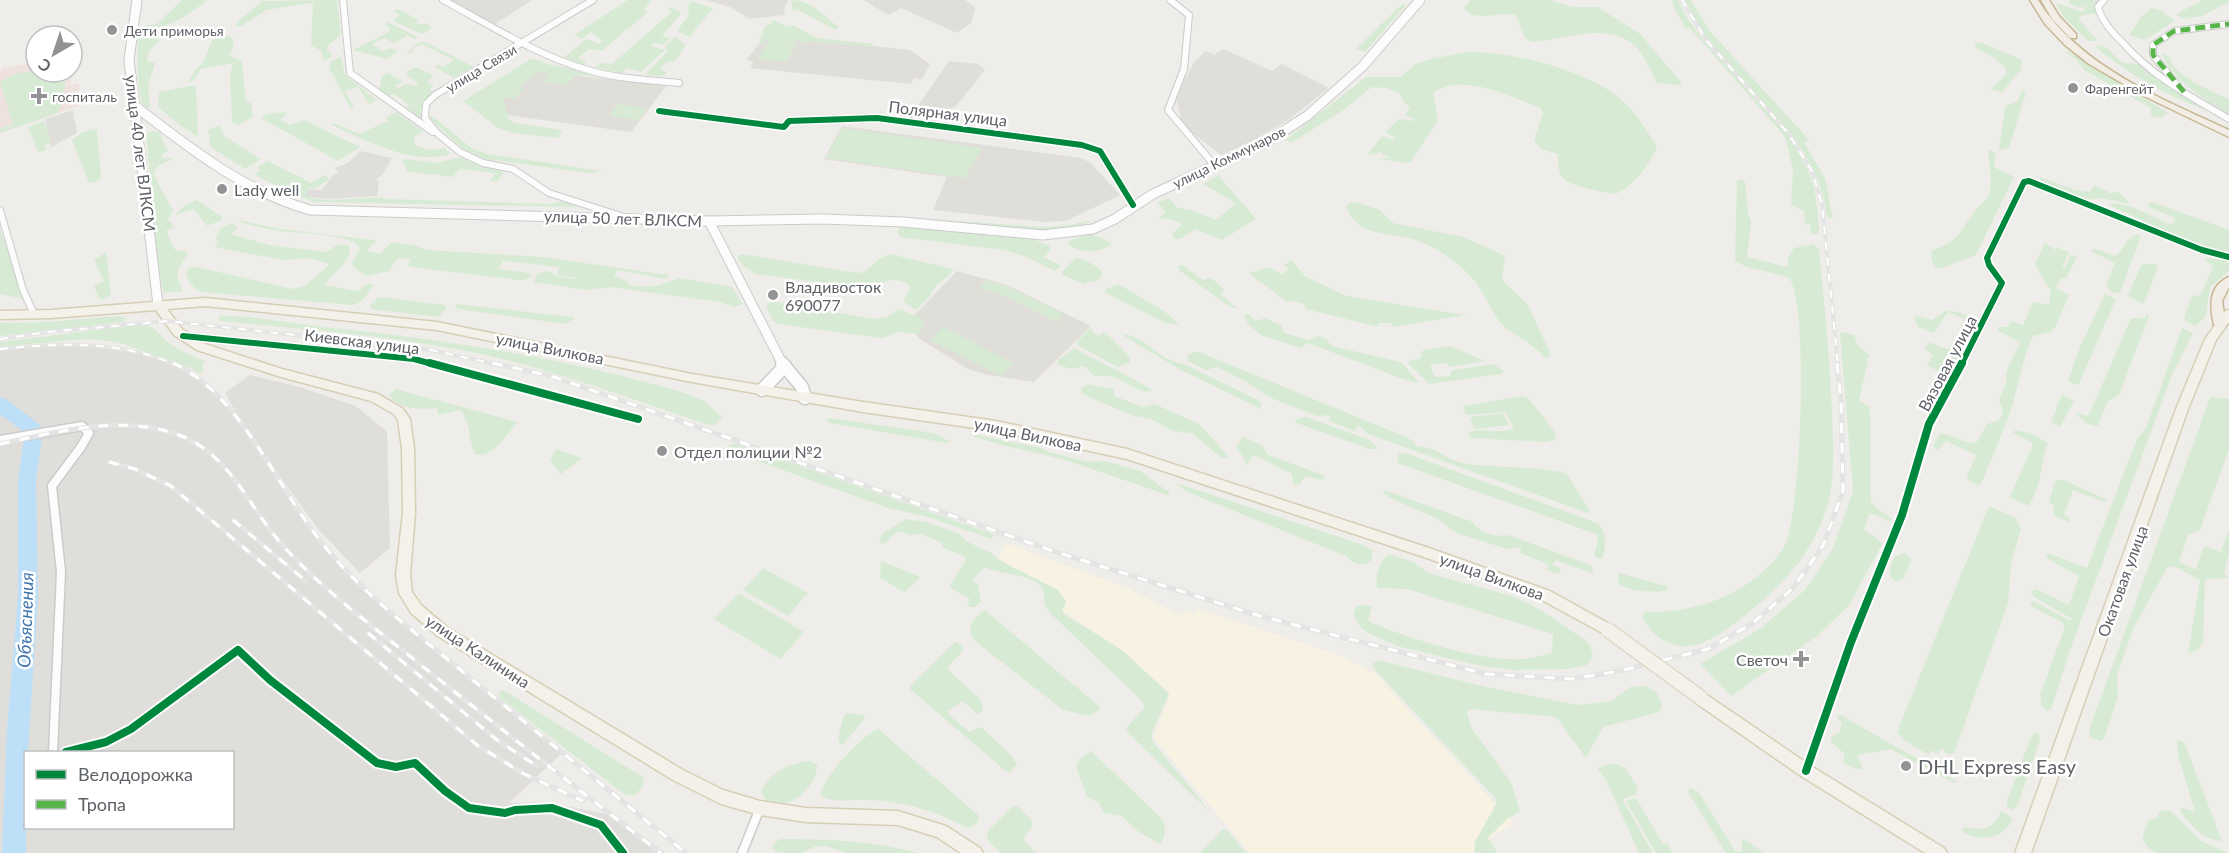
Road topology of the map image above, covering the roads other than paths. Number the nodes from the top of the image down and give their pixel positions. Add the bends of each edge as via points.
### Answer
1 (137, 0) edge
2 (343, 0) edge
3 (443, 0) edge
4 (593, 0) edge
5 (1170, 0) edge
6 (1420, 0) edge
7 (2034, 0) edge
8 (2045, 0) edge
9 (2104, 0) edge
10 (2229, 24) edge
11 (525, 42) junction
12 (679, 83) dead end
13 (2184, 92) junction
14 (135, 105) junction
15 (659, 111) dead end
16 (2229, 119) edge
17 (2229, 127) edge
18 (164, 128) junction
19 (437, 133) junction
20 (139, 134) junction
21 (2229, 134) edge
22 (1215, 166) junction
23 (1133, 205) junction
24 (0, 210) edge
25 (628, 218) junction
26 (709, 220) junction
27 (2229, 257) edge
28 (2229, 281) edge
29 (158, 305) junction
30 (0, 308) edge
31 (31, 314) junction
32 (2229, 314) edge
33 (0, 315) edge
34 (2220, 325) junction
35 (183, 336) junction
36 (785, 366) junction
37 (762, 390) junction
38 (805, 398) junction
39 (638, 419) dead end
40 (0, 440) edge
41 (53, 751) edge
42 (73, 751) edge
43 (1806, 771) junction
44 (760, 808) junction
45 (623, 853) edge
46 (742, 853) edge
47 (975, 853) edge
48 (1939, 853) edge
49 (2023, 853) edge

1 - 14 main road, улица 40 лет ВЛКСМ via 129,59
2 - 19 street via 350,72
3 - 11 street
4 - 11 street, улица Связи
5 - 22 street via 1189,15 1184,69 1168,110
6 - 22 main road, улица Коммунаров via 1362,67 1320,106 1268,141
7 - 21 highway via 2068,43 2098,65
8 - 17 highway via 2064,27 2105,62
9 - 13 street via 2098,12 2103,22 2159,77
10 - 13 street via 2176,29 2153,45 2153,55
11 - 12 street via 586,69
11 - 19 street, улица Связи via 429,100 424,118
13 - 16 street
14 - 18 main road, улица 50 лет ВЛКСМ
14 - 20 main road, улица 40 лет ВЛКСМ
15 - 23 street, Полярная улица via 784,127 789,121 877,118 1082,145 1100,151
18 - 20 main road
18 - 25 main road, улица 50 лет ВЛКСМ via 261,193 310,210
19 - 25 street, улица Связи via 460,152 483,163 513,169 549,193
20 - 29 main road, улица 40 лет ВЛКСМ
22 - 23 main road, улица Коммунаров
23 - 26 main road, улица 50 лет ВЛКСМ via 1093,229 1043,235 903,222
24 - 31 street
25 - 26 main road, улица 50 лет ВЛКСМ
26 - 36 main road
27 - 43 street, Вязовая улица via 2024,182 1988,258 2002,283 1929,424 1902,515 1851,642
28 - 34 highway via 2216,296
29 - 31 main road, улица Вилкова
29 - 35 main road, улица Калинина
29 - 37 main road, улица Вилкова via 218,303 437,326
30 - 31 main road
31 - 33 main road
32 - 34 main road, Окатовая улица
34 - 49 main road, Окатовая улица via 2182,409
35 - 39 street, Киевская улица via 414,359
35 - 44 main road, улица Калинина via 228,356 374,397 398,411 404,419 408,448 409,513 403,575 406,592 416,609 443,632 678,775 721,798
36 - 37 main road
36 - 38 main road via 802,387
37 - 38 main road, улица Вилкова
38 - 43 main road, улица Вилкова, bridge via 985,424 1126,454 1516,583 1608,630
40 - 41 street via 82,426 89,433 79,453 52,486 61,572
42 - 45 street via 106,742 131,729 238,650 377,764 402,768 415,763 469,808 505,813 552,808 601,825
43 - 48 main road, улица Вилкова
44 - 46 street
44 - 47 main road, улица Калинина via 806,815 898,818 941,831

